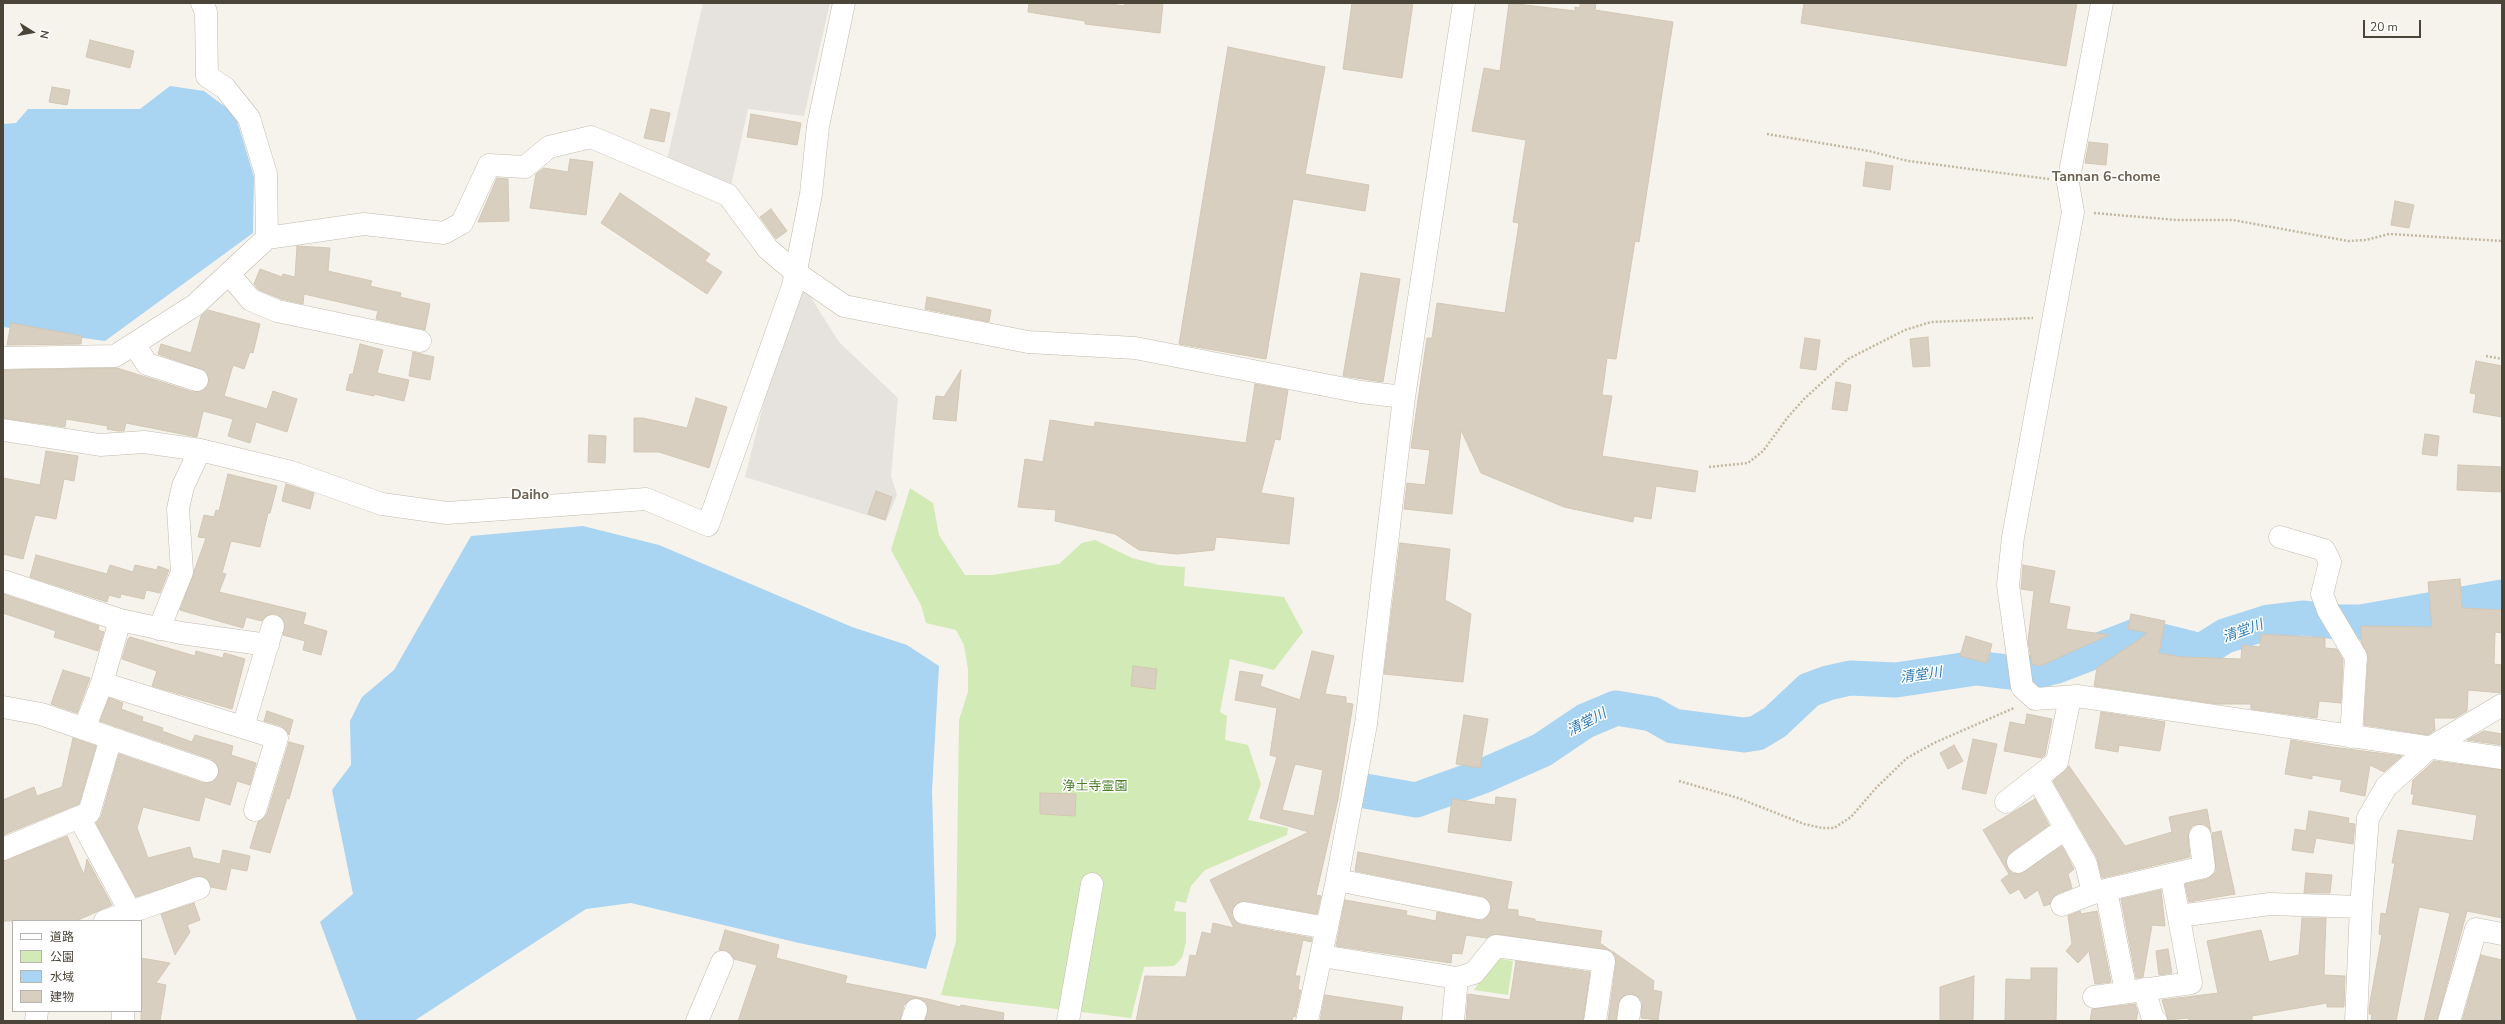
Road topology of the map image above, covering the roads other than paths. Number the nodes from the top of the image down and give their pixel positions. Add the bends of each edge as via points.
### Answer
1 (202, 3) edge
2 (844, 3) edge
3 (1464, 3) edge
4 (2102, 3) edge
5 (267, 238) junction
6 (795, 272) junction
7 (229, 274) junction
8 (420, 342) dead end
9 (134, 344) junction
10 (3, 358) edge
11 (197, 380) dead end
12 (1404, 397) junction
13 (3, 430) edge
14 (200, 450) junction
15 (2280, 537) dead end
16 (3, 581) edge
17 (120, 620) junction
18 (159, 628) junction
19 (102, 683) junction
20 (2070, 697) junction
21 (2502, 705) edge
22 (3, 707) edge
23 (243, 728) junction
24 (84, 729) junction
25 (2351, 737) junction
26 (111, 738) junction
27 (2428, 749) junction
28 (2502, 758) edge
29 (207, 771) dead end
30 (2038, 778) junction
31 (2006, 802) dead end
32 (255, 810) dead end
33 (79, 817) junction
34 (2066, 828) junction
35 (2200, 836) dead end
36 (3, 849) edge
37 (2018, 862) dead end
38 (2171, 875) junction
39 (1338, 880) junction
40 (1092, 884) dead end
41 (199, 888) dead end
42 (2100, 892) junction
43 (2062, 905) dead end
44 (2361, 907) junction
45 (1479, 908) dead end
46 (1244, 913) dead end
47 (2179, 916) junction
48 (131, 917) edge
49 (112, 920) edge
50 (1328, 928) junction
51 (2502, 934) edge
52 (1322, 956) junction
53 (722, 962) dead end
54 (1457, 978) junction
55 (2135, 990) junction
56 (2094, 997) dead end
57 (697, 1021) edge
58 (1068, 1021) edge
59 (1307, 1021) edge
60 (1453, 1021) edge
61 (1595, 1021) edge
62 (2156, 1021) edge
63 (2356, 1021) edge
64 (2449, 1021) edge

1 - 5 street via 206,12 207,76 225,88 249,118 266,174
2 - 6 street via 818,126 811,194
3 - 12 street
4 - 20 street via 2068,183 2073,212 2013,537 2008,585 2016,655 2028,693
5 - 6 street via 364,224 444,233 462,223 488,165 525,168 549,147 591,138 728,195 768,249
5 - 7 street
6 - 12 street via 844,306 1028,342 1135,348 1361,392
6 - 14 street via 793,286 708,525 646,498 440,512 382,504 291,472
7 - 8 street via 251,300 277,311
7 - 9 street via 195,305
9 - 10 street via 115,356
9 - 11 street via 147,364
12 - 39 street via 1366,724
13 - 14 street via 100,445 144,442
14 - 18 street via 183,486 178,509 182,572
15 - 25 street via 2324,550 2330,562 2322,594 2328,610 2356,657
16 - 17 street
17 - 18 street
17 - 19 street
18 - 23 street via 270,636
19 - 23 street
19 - 24 street
20 - 25 street
20 - 30 street via 2057,762
21 - 27 street
22 - 24 street via 41,714
23 - 32 street via 277,738
24 - 26 street
25 - 27 street
26 - 29 street
26 - 33 street via 89,812
27 - 28 street
27 - 44 street via 2386,787 2368,818
30 - 31 street
30 - 34 street
33 - 36 street
33 - 48 street
34 - 37 street
34 - 42 street
35 - 38 street via 2204,867
38 - 42 street
38 - 47 street
39 - 45 street
39 - 50 street
40 - 58 street
41 - 48 street
42 - 43 street
42 - 55 street
44 - 47 street via 2270,904
44 - 63 street
46 - 50 street
47 - 55 street via 2191,983
48 - 49 street
50 - 52 street
51 - 64 street via 2476,930
52 - 54 street
52 - 59 street
53 - 57 street
54 - 60 street
54 - 61 street via 1474,973 1496,946 1604,961
55 - 56 street
55 - 62 street

